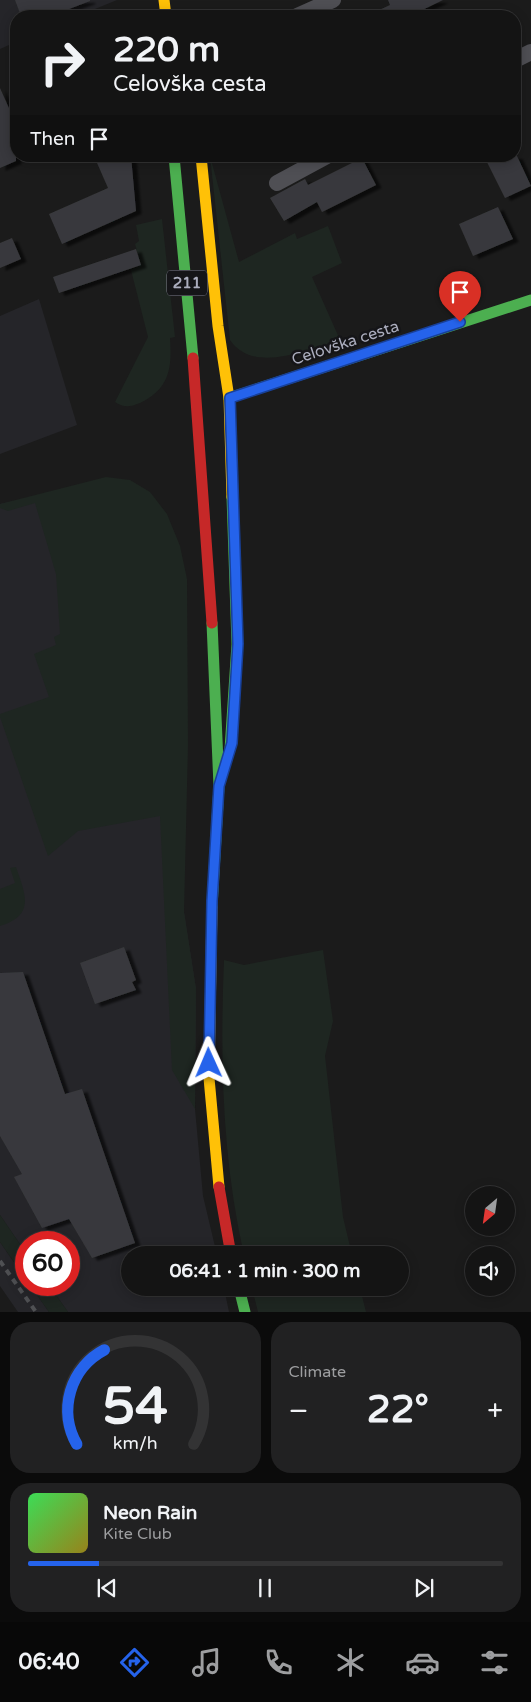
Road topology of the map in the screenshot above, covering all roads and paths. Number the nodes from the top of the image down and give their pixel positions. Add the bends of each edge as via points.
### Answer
1 (333, 0) edge
2 (311, 10) edge
3 (175, 162) edge
4 (202, 162) edge
5 (316, 162) edge
6 (277, 183) dead end
7 (531, 300) edge
8 (230, 398) junction
9 (206, 407) junction
10 (219, 786) junction
11 (229, 1246) edge
12 (241, 1296) edge
13 (245, 1312) edge

1 - 2 street
3 - 9 main road, 211
4 - 8 main road, 211 via 218,326
5 - 6 street
7 - 8 main road, Celovška cesta
8 - 9 main road, Celovška cesta
8 - 10 main road, 211 via 238,644 232,743
9 - 10 main road, 211
10 - 11 main road, 211 via 212,901 209,1078 220,1196
12 - 13 main road

